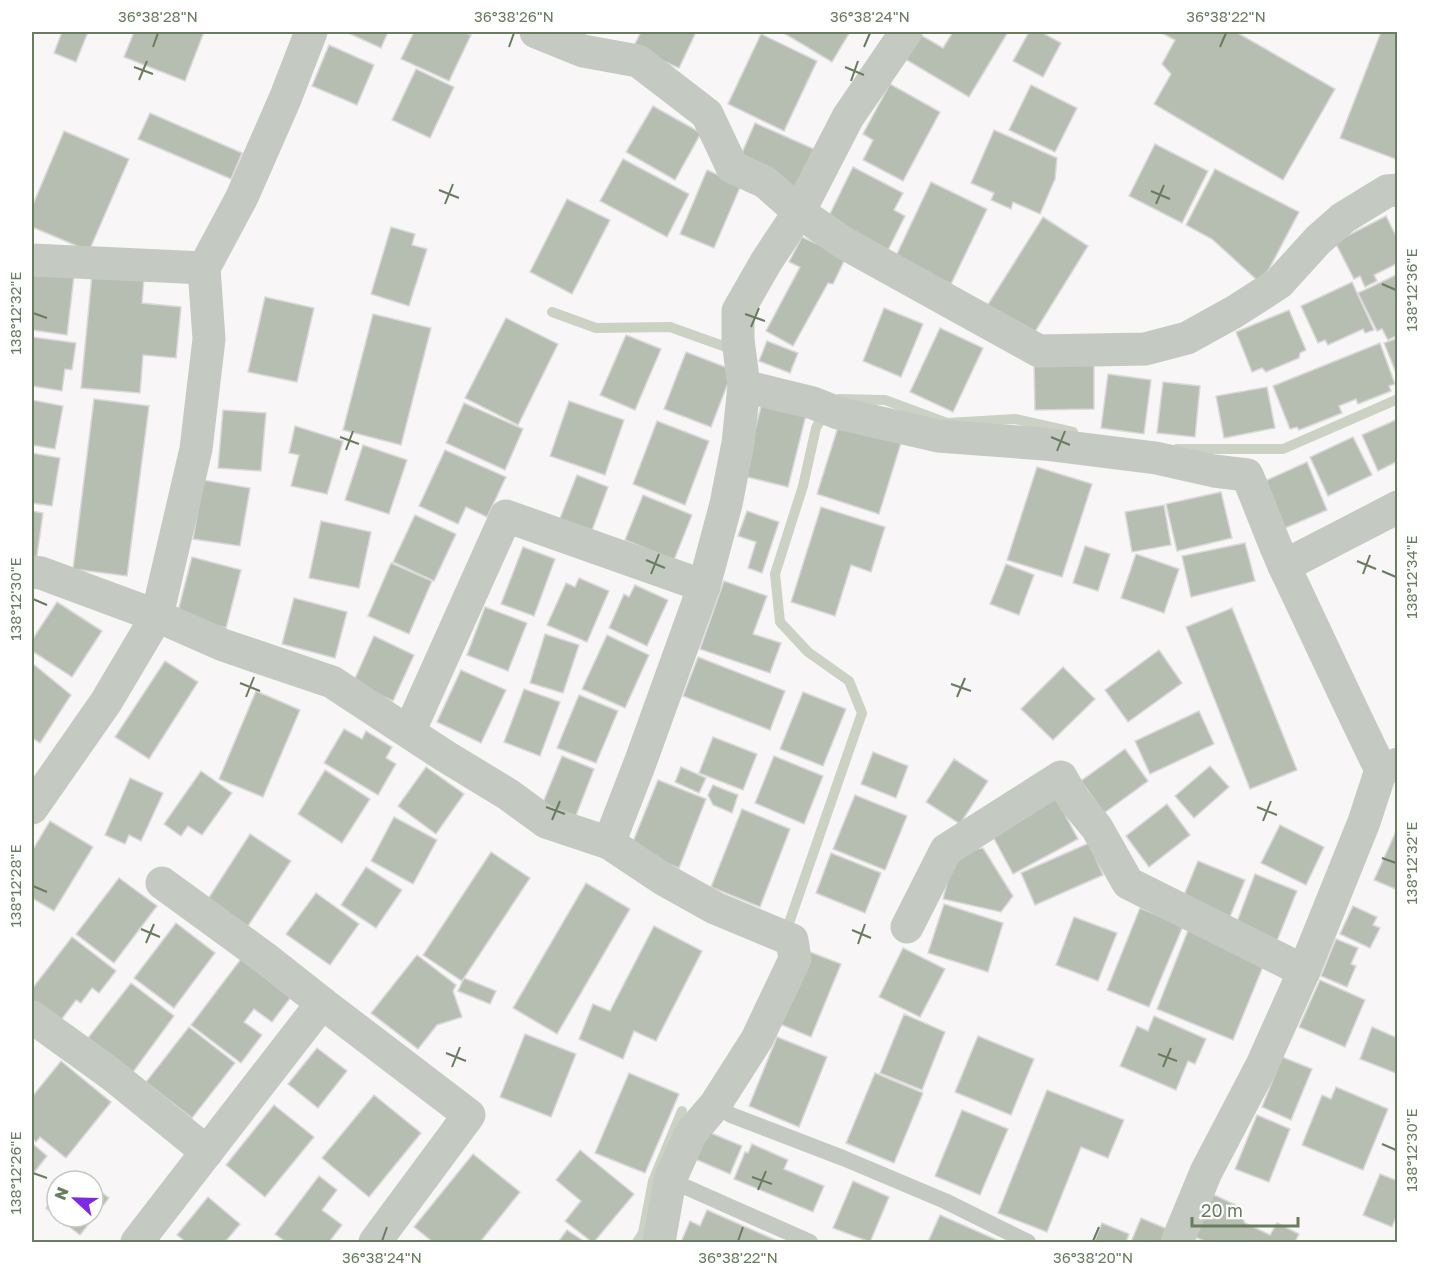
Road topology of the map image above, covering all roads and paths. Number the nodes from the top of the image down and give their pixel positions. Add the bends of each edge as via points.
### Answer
1 (311, 32) edge
2 (536, 32) edge
3 (906, 32) edge
4 (1398, 190) edge
5 (800, 212) junction
6 (32, 260) edge
7 (204, 268) junction
8 (744, 386) junction
9 (1398, 507) edge
10 (1284, 566) junction
11 (32, 572) edge
12 (704, 585) junction
13 (157, 616) junction
14 (409, 732) junction
15 (1389, 767) edge
16 (32, 808) edge
17 (609, 843) junction
18 (162, 883) dead end
19 (907, 927) dead end
20 (1304, 971) junction
21 (322, 1003) junction
22 (32, 1017) edge
23 (715, 1105) junction
24 (207, 1152) junction
25 (670, 1180) junction
26 (137, 1242) edge
27 (375, 1242) edge
28 (658, 1242) edge
29 (810, 1242) edge
30 (1028, 1242) edge
31 (1177, 1242) edge

1 - 7 street via 242,196
2 - 5 street via 583,51 638,61 707,114 732,167 765,182
3 - 5 street via 848,117
4 - 5 street via 1387,191 1343,218 1279,283 1234,312 1187,338 1145,349 1039,351 844,243
5 - 8 street via 738,311
6 - 7 street
7 - 13 street via 209,339 196,449
8 - 10 street via 938,436 1156,458 1246,475
8 - 12 street via 726,504
9 - 10 street
10 - 15 street via 1330,666
11 - 13 street
12 - 14 street via 506,516
12 - 17 street
13 - 14 street via 223,645 332,682
13 - 16 street via 106,702
14 - 17 street via 546,822
15 - 20 street
17 - 23 street via 715,908 792,940 795,959 757,1039
18 - 21 street
19 - 20 street via 946,850 1060,777 1097,828 1128,883
20 - 31 street via 1262,1065 1206,1172
21 - 24 street
21 - 27 street via 469,1115
22 - 24 street via 111,1074
23 - 25 street via 691,1133
23 - 30 lane via 945,1202
24 - 26 street
25 - 28 street
25 - 29 lane

